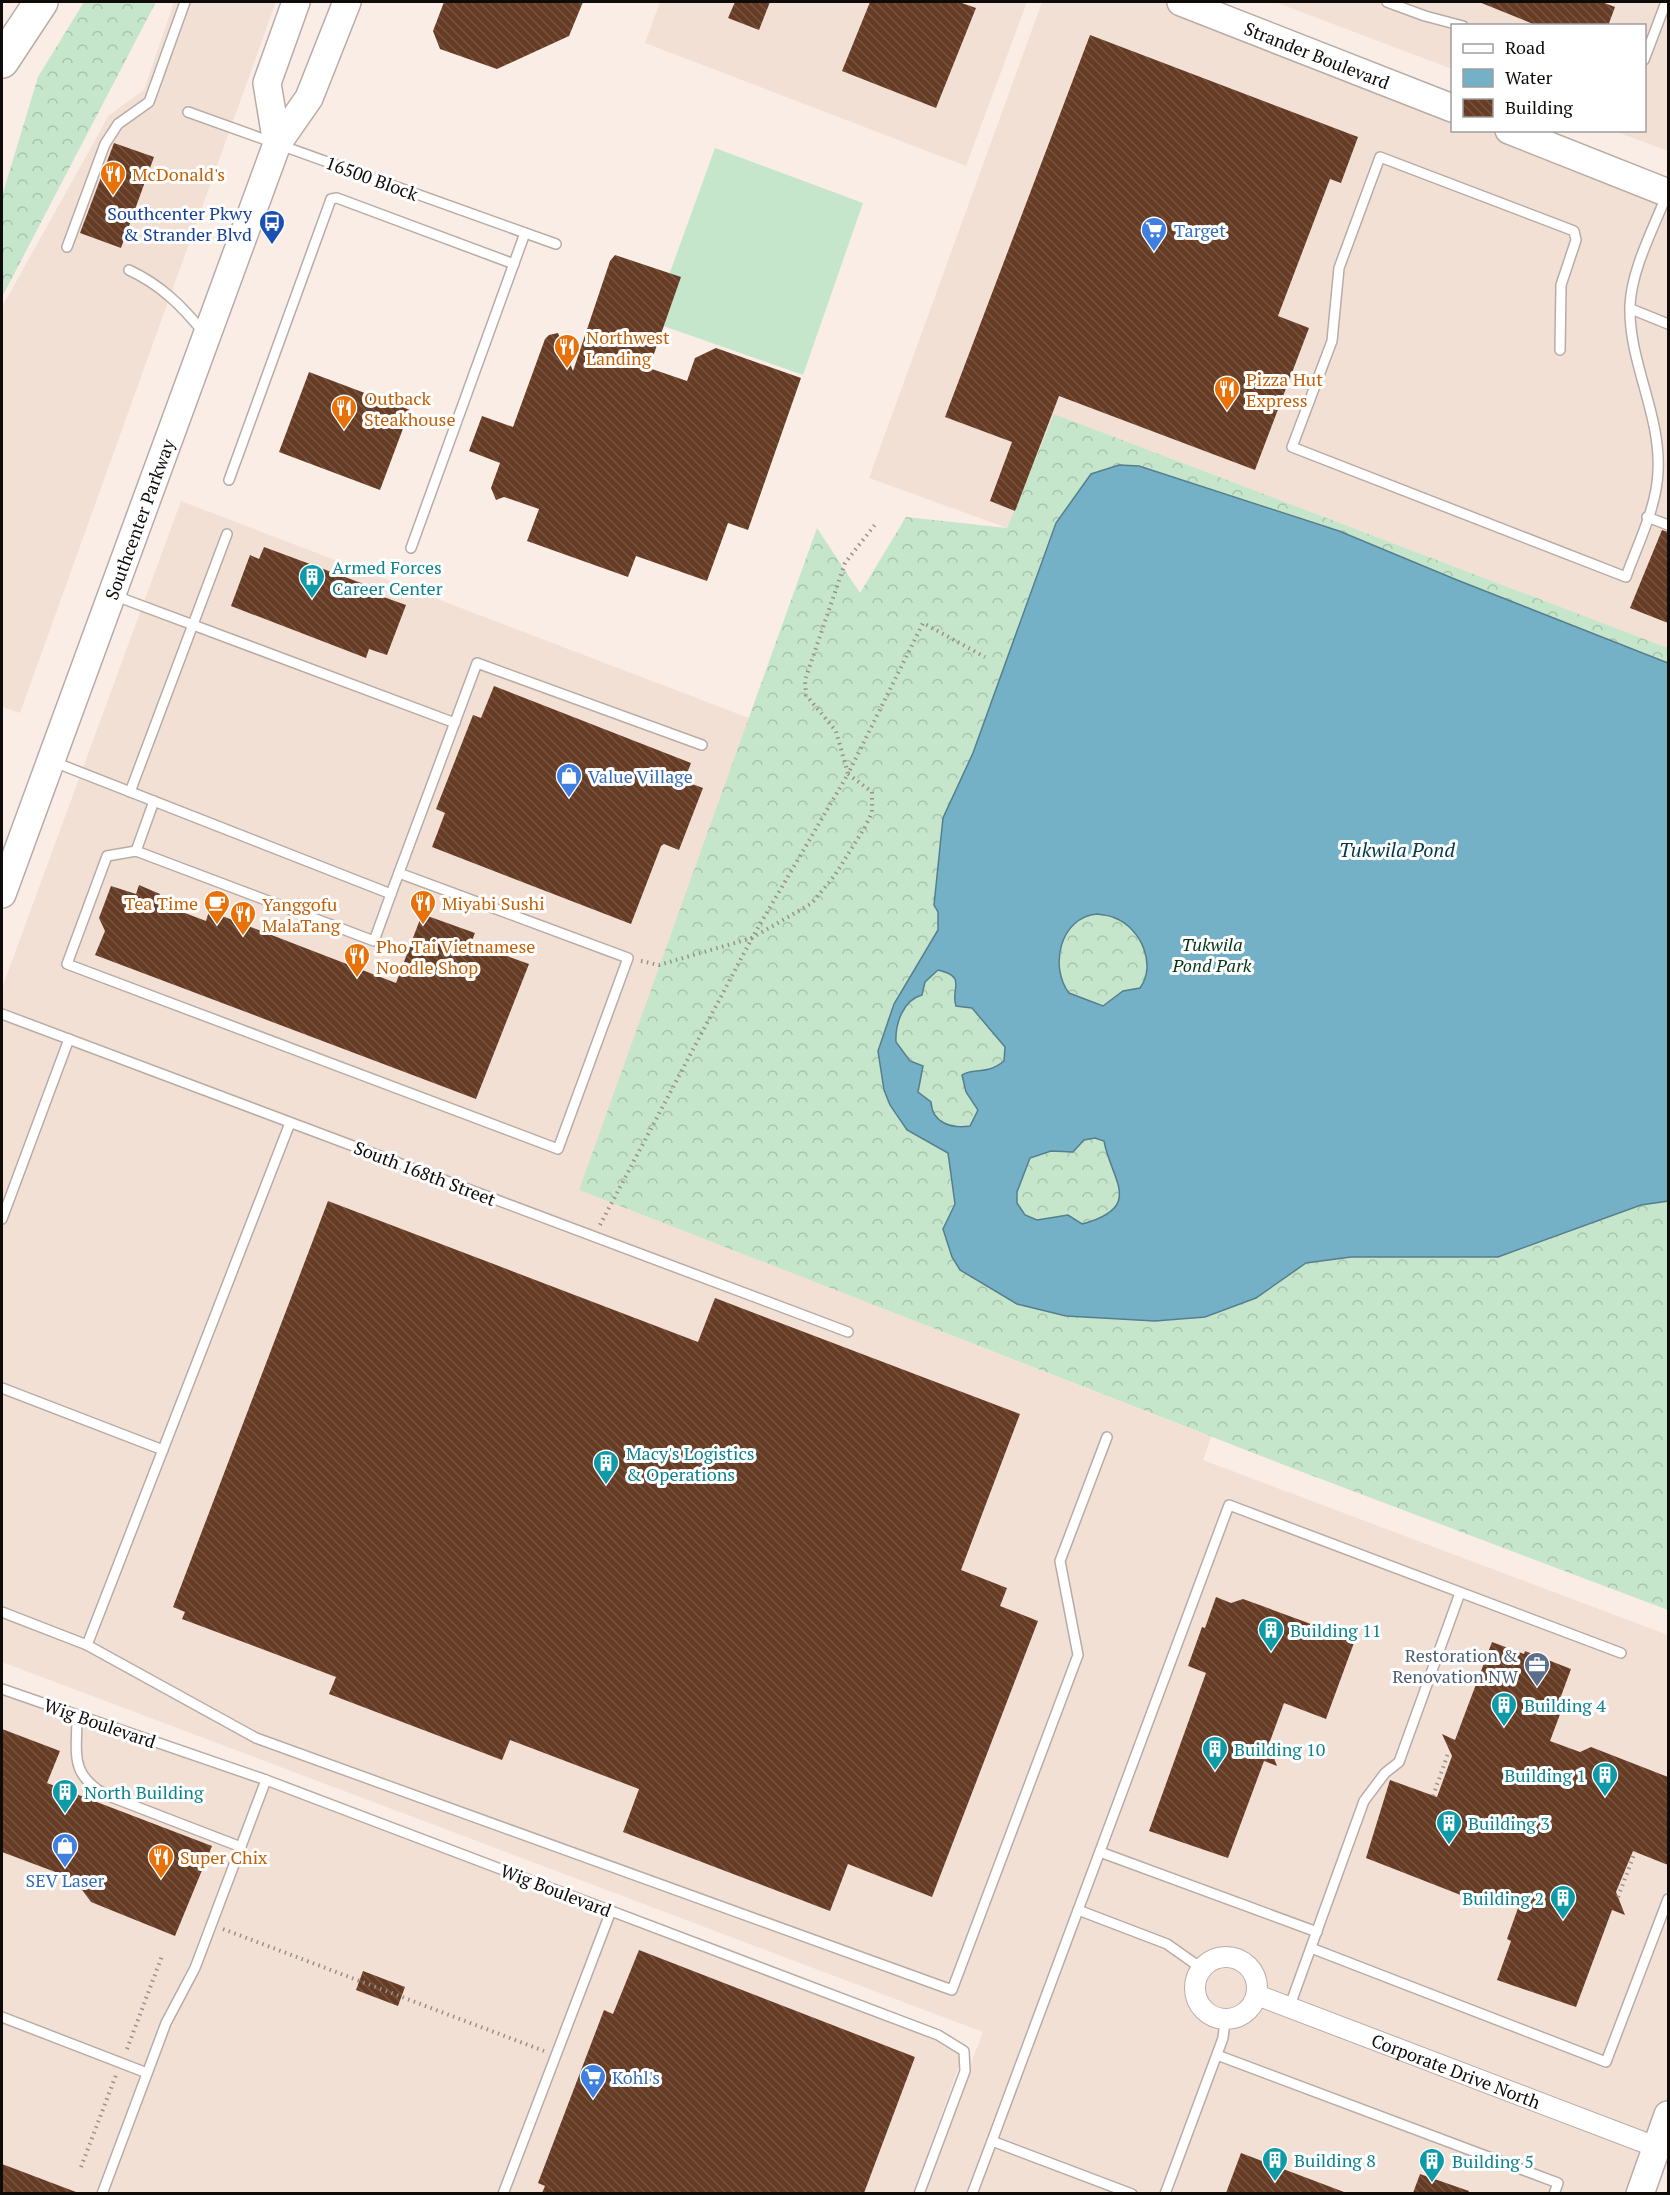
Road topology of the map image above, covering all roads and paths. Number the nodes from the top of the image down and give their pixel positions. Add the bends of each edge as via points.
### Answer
1 (40, 2) edge
2 (185, 2) edge
3 (296, 2) edge
4 (334, 2) edge
5 (347, 2) edge
6 (1181, 2) edge
7 (1387, 2) edge
8 (1666, 2) edge
9 (1455, 24) edge
10 (334, 34) junction
11 (1646, 55) edge
12 (2, 61) edge
13 (1451, 108) edge
14 (188, 112) dead end
15 (1514, 132) edge
16 (277, 144) junction
17 (1668, 191) edge
18 (525, 233) junction
19 (556, 244) dead end
20 (67, 247) dead end
21 (514, 264) junction
22 (129, 270) dead end
23 (1630, 309) junction
24 (1668, 324) edge
25 (206, 336) junction
26 (1560, 350) dead end
27 (229, 480) dead end
28 (1647, 517) junction
29 (877, 522) dead end
30 (1668, 525) edge
31 (227, 534) dead end
32 (411, 548) dead end
33 (110, 594) junction
34 (193, 625) junction
35 (985, 657) dead end
36 (454, 723) junction
37 (702, 745) dead end
38 (49, 760) junction
39 (849, 774) junction
40 (130, 792) junction
41 (154, 801) junction
42 (136, 851) junction
43 (399, 873) junction
44 (2, 894) edge
45 (391, 894) junction
46 (752, 938) junction
47 (628, 958) junction
48 (2, 1014) edge
49 (69, 1039) junction
50 (290, 1123) junction
51 (2, 1219) edge
52 (594, 1237) junction
53 (848, 1332) dead end
54 (2, 1388) edge
55 (1107, 1437) dead end
56 (163, 1450) junction
57 (1460, 1593) junction
58 (2, 1612) edge
59 (87, 1645) junction
60 (1621, 1653) dead end
61 (2, 1689) edge
62 (76, 1715) junction
63 (1449, 1751) dead end
64 (266, 1780) junction
65 (1433, 1796) dead end
66 (241, 1847) junction
67 (1100, 1852) junction
68 (1635, 1852) dead end
69 (1618, 1897) dead end
70 (1668, 1899) edge
71 (1078, 1910) junction
72 (610, 1911) junction
73 (211, 1924) junction
74 (1317, 1932) junction
75 (1311, 1948) junction
76 (1202, 1968) junction
77 (1257, 1995) junction
78 (1289, 2008) junction
79 (2, 2017) edge
80 (1225, 2020) junction
81 (1216, 2055) junction
82 (555, 2056) junction
83 (147, 2073) junction
84 (1668, 2115) edge
85 (992, 2141) junction
86 (1656, 2147) junction
87 (102, 2193) edge
88 (503, 2193) edge
89 (919, 2193) edge
90 (972, 2193) edge
91 (1132, 2193) edge
92 (1165, 2193) edge
93 (1554, 2193) edge
94 (1640, 2193) edge

1 - 12 highway
2 - 20 lane via 149,102 118,124 105,144
3 - 16 main road, Southcenter Parkway via 267,83
4 - 10 main road
5 - 10 main road, Southcenter Parkway
6 - 13 main road, Strander Boulevard
7 - 9 lane
8 - 11 lane
10 - 16 main road, Southcenter Parkway via 309,98
14 - 16 lane, 16500 Block
15 - 17 main road
16 - 18 lane, 16500 Block
16 - 25 main road, Southcenter Parkway
17 - 23 lane via 1636,273
18 - 19 lane, 16500 Block
18 - 21 lane
21 - 27 lane via 331,199
21 - 32 lane
22 - 25 lane via 182,306
23 - 24 lane
23 - 28 lane via 1631,335 1657,441 1658,472
25 - 33 main road, Southcenter Parkway
26 - 28 lane via 1561,285 1576,240 1574,231 1380,157 1339,268 1332,341 1292,447 1626,577
28 - 30 lane
29 - 39 path via 845,563 805,680 806,695 837,731
31 - 34 lane
33 - 34 lane
33 - 38 main road, Southcenter Parkway
34 - 36 lane
34 - 40 lane
35 - 39 path via 923,622
36 - 37 lane via 477,663
36 - 43 lane
38 - 40 lane
38 - 44 main road, Southcenter Parkway
39 - 46 path
39 - 46 path via 872,792 872,812 852,852 812,903
40 - 41 lane
41 - 42 lane
41 - 45 lane
42 - 45 lane via 374,941
42 - 47 lane via 107,856 67,964 558,1149
43 - 45 lane
43 - 47 lane
46 - 47 path via 659,965
46 - 52 path
48 - 49 lane, South 168th Street
49 - 50 lane, South 168th Street
49 - 51 lane
50 - 52 lane, South 168th Street
50 - 56 lane
52 - 53 lane, South 168th Street
54 - 56 lane
55 - 59 lane via 1060,1561 1078,1655 952,1990 256,1738
56 - 59 lane
57 - 60 lane
57 - 67 lane via 1229,1505
57 - 74 lane via 1399,1762 1384,1773 1364,1801
58 - 59 lane
61 - 62 lane, Wig Boulevard
62 - 64 lane, Wig Boulevard
62 - 66 lane via 80,1772 89,1786
63 - 65 path
64 - 66 lane
64 - 72 lane, Wig Boulevard
66 - 73 lane
67 - 71 lane
67 - 74 lane
68 - 69 path
70 - 75 lane via 1606,2062
71 - 76 lane via 1167,1944
71 - 85 lane
72 - 82 lane
72 - 89 lane, Wig Boulevard via 938,2035 964,2051 965,2072
73 - 82 path
73 - 83 lane
74 - 75 lane
75 - 78 lane
76 - 77 street via 1222,1957 1242,1961 1255,1976
76 - 80 street via 1195,1982 1198,2004 1205,2012
77 - 78 street, Corporate Drive North
77 - 80 street via 1245,2014
78 - 86 street, Corporate Drive North
79 - 83 lane
80 - 81 lane
81 - 92 lane
81 - 93 lane via 1558,2183
82 - 88 lane
83 - 87 lane
84 - 86 main road
85 - 90 lane
85 - 91 lane
86 - 94 main road

